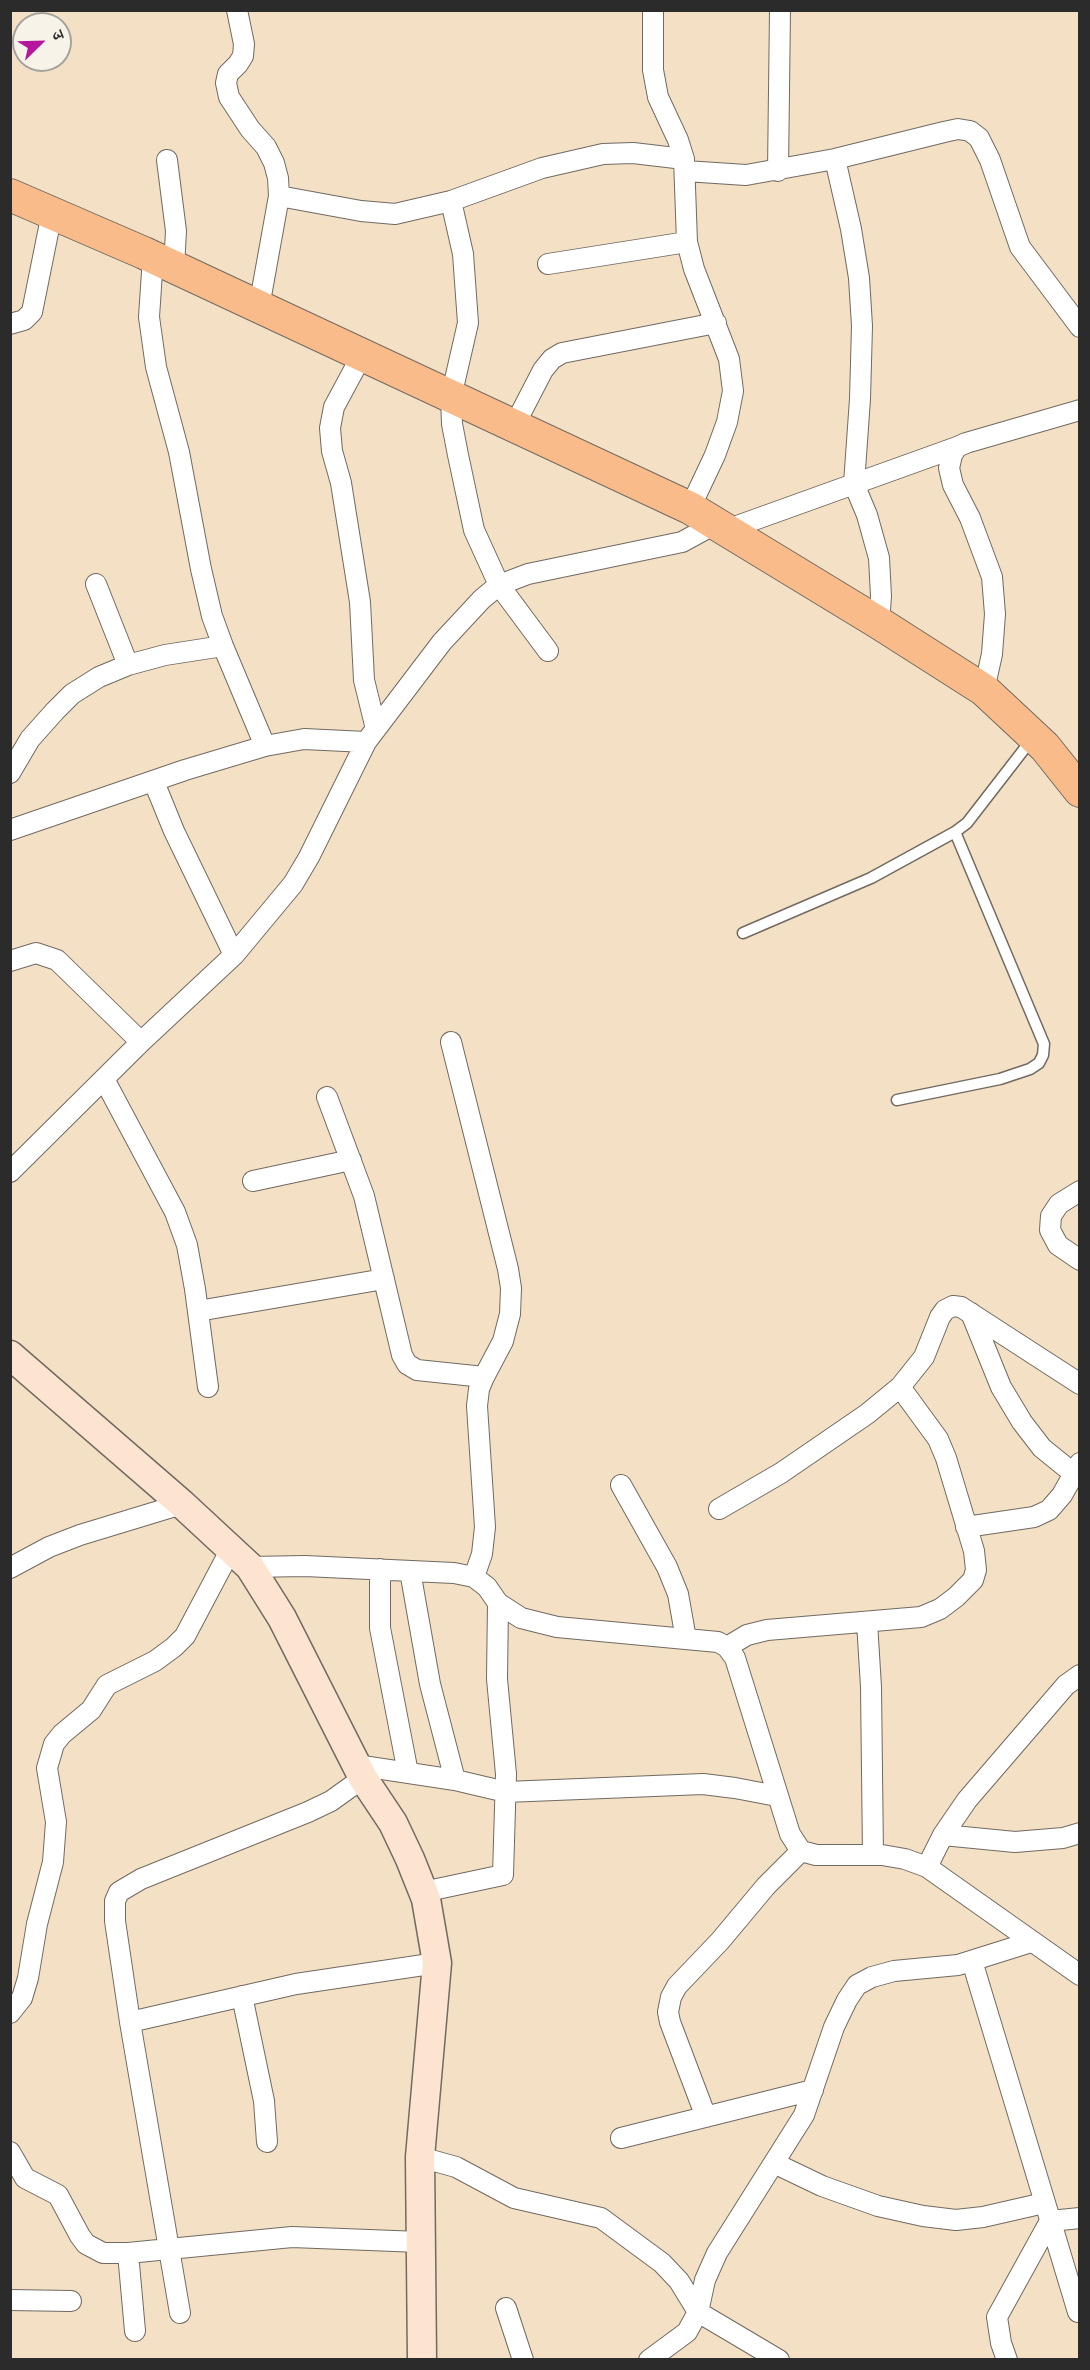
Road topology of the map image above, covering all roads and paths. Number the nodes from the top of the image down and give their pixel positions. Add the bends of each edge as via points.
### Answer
1 (237, 10) edge
2 (653, 10) edge
3 (780, 10) edge
4 (835, 159) junction
5 (167, 160) dead end
6 (685, 165) junction
7 (778, 171) junction
8 (10, 195) edge
9 (279, 196) junction
10 (451, 201) junction
11 (52, 213) junction
12 (687, 242) junction
13 (163, 262) junction
14 (548, 264) dead end
15 (259, 307) junction
16 (716, 323) junction
17 (10, 324) edge
18 (1080, 327) edge
19 (362, 355) junction
20 (451, 396) junction
21 (1080, 410) edge
22 (514, 426) junction
23 (957, 447) junction
24 (854, 484) junction
25 (710, 521) junction
26 (96, 584) dead end
27 (499, 585) junction
28 (879, 623) junction
29 (223, 646) junction
30 (548, 651) dead end
31 (128, 665) junction
32 (984, 690) junction
33 (371, 735) junction
34 (1034, 737) junction
35 (265, 746) junction
36 (10, 773) edge
37 (154, 782) junction
38 (1080, 791) edge
39 (10, 830) edge
40 (955, 832) junction
41 (743, 933) dead end
42 (234, 955) junction
43 (10, 961) edge
44 (141, 1042) junction
45 (451, 1042) dead end
46 (104, 1079) junction
47 (327, 1097) dead end
48 (897, 1100) dead end
49 (351, 1160) junction
50 (10, 1172) edge
51 (254, 1181) dead end
52 (1080, 1191) edge
53 (1080, 1260) edge
54 (384, 1279) junction
55 (198, 1311) junction
56 (970, 1313) junction
57 (10, 1355) edge
58 (484, 1377) junction
59 (1080, 1384) edge
60 (208, 1387) dead end
61 (900, 1387) junction
62 (1076, 1468) edge
63 (621, 1485) dead end
64 (182, 1504) junction
65 (719, 1509) dead end
66 (966, 1527) junction
67 (241, 1558) junction
68 (10, 1568) edge
69 (380, 1569) junction
70 (410, 1571) junction
71 (474, 1577) junction
72 (498, 1603) junction
73 (867, 1622) junction
74 (686, 1639) junction
75 (727, 1647) junction
76 (1080, 1675) edge
77 (359, 1772) junction
78 (408, 1773) junction
79 (455, 1780) junction
80 (506, 1792) junction
81 (777, 1796) junction
82 (1080, 1833) edge
83 (943, 1835) junction
84 (801, 1851) junction
85 (873, 1855) junction
86 (927, 1867) junction
87 (423, 1892) junction
88 (1031, 1942) junction
89 (972, 1961) junction
90 (437, 1963) junction
91 (1080, 1975) edge
92 (242, 1996) junction
93 (10, 2013) edge
94 (130, 2022) junction
95 (813, 2090) junction
96 (706, 2117) junction
97 (621, 2138) dead end
98 (267, 2142) dead end
99 (10, 2152) edge
100 (420, 2157) junction
101 (774, 2163) junction
102 (1047, 2212) junction
103 (1080, 2218) edge
104 (420, 2242) junction
105 (170, 2250) junction
106 (128, 2253) junction
107 (10, 2300) edge
108 (71, 2301) dead end
109 (507, 2308) dead end
110 (698, 2312) junction
111 (1078, 2312) edge
112 (180, 2313) dead end
113 (135, 2331) dead end
114 (754, 2352) edge
115 (422, 2360) edge
116 (523, 2360) edge
117 (649, 2360) edge
118 (778, 2360) edge
119 (1007, 2360) edge

1 - 9 street via 243,56 228,74 229,97 274,162
2 - 6 street via 653,70 658,97
3 - 7 street
4 - 7 street
4 - 18 street via 958,129 970,131 979,138 990,160 1020,247
4 - 24 street via 860,287 860,399
5 - 13 street via 176,231
6 - 7 street via 746,176
6 - 10 street via 633,153 603,154 542,168
6 - 12 street
8 - 11 main road
9 - 10 street via 395,214
9 - 15 street
10 - 20 street via 463,254 468,323
11 - 13 main road
11 - 17 street via 32,312 24,320
12 - 14 street
12 - 16 street
13 - 15 main road
13 - 29 street via 149,317 156,367 179,452 212,616
15 - 19 main road
16 - 22 street via 552,358
16 - 25 street via 729,359 733,391 715,455
19 - 20 main road
19 - 33 street via 334,407 330,428 360,602
20 - 22 main road
20 - 27 street via 452,424 474,530
21 - 23 street
22 - 25 main road
23 - 24 street
23 - 32 street via 949,468 953,485 992,577 995,614
24 - 25 street
24 - 28 street via 879,558
25 - 27 street via 682,542 567,564
25 - 28 main road
26 - 31 street
27 - 30 street
27 - 33 street via 442,642
28 - 32 main road
29 - 31 street via 165,654
29 - 35 street
31 - 36 street via 72,694 30,739
32 - 34 main road
33 - 35 street
33 - 42 street via 293,884
34 - 38 main road
34 - 40 lane
35 - 37 street
37 - 39 street
37 - 42 street
40 - 41 lane via 871,878
40 - 48 lane via 1044,1044 1043,1054 1039,1063 1010,1076
42 - 44 street
43 - 44 street via 36,953 57,960
44 - 46 street
45 - 58 street via 511,1288 503,1341
46 - 50 street
46 - 55 street via 175,1212 187,1245
47 - 49 street
49 - 51 street
49 - 54 street
52 - 53 street via 1059,1204 1051,1216 1050,1230 1058,1245
54 - 55 street
54 - 58 street via 398,1345 407,1364 417,1370
55 - 60 street
56 - 59 street
56 - 61 street via 953,1306 945,1310 924,1357
56 - 62 street via 1001,1387 1022,1422 1042,1448
57 - 64 street
58 - 71 street via 477,1406 485,1527
61 - 65 street via 781,1473
61 - 66 street via 938,1439
62 - 66 street via 1049,1510 1034,1517
63 - 74 street via 667,1567 678,1594
64 - 67 street
64 - 68 street via 80,1535
66 - 73 street via 976,1570 973,1580 956,1597 921,1617
67 - 69 street
67 - 77 street via 282,1618
67 - 93 street via 174,1647 155,1661 107,1684 91,1710 54,1744 47,1768 56,1822 53,1862 28,1978 22,1998
69 - 70 street
69 - 78 street via 380,1628
70 - 71 street
70 - 79 street via 430,1684
71 - 72 street
72 - 74 street via 521,1618 557,1627
72 - 80 street via 497,1679
73 - 75 street via 767,1630 747,1635
73 - 85 street
74 - 75 street via 718,1642
75 - 81 street via 735,1658
76 - 83 street via 1066,1685 966,1800
77 - 78 street
77 - 87 street via 393,1823
77 - 94 street via 323,1804 141,1879 119,1892 114,1910
78 - 79 street
79 - 80 street
80 - 81 street via 703,1784
80 - 87 street via 503,1875
81 - 84 street via 790,1834
82 - 83 street via 1015,1842
83 - 86 street
84 - 85 street via 816,1855
84 - 96 street via 671,1997 670,2022
85 - 86 street via 905,1859
86 - 88 street
87 - 90 street
88 - 89 street
88 - 91 street
89 - 95 street via 894,1971 857,1985 834,2027
89 - 102 street
90 - 92 street
90 - 100 street
92 - 94 street
92 - 98 street via 264,2101
94 - 105 street
95 - 96 street
95 - 101 street via 804,2115
96 - 97 street
99 - 106 street via 25,2178 58,2195 86,2244 103,2253
100 - 104 street
100 - 110 street via 456,2167 514,2198 601,2218 662,2263 679,2281
101 - 102 street via 878,2206 923,2216 956,2220
101 - 110 street via 717,2253 705,2280
102 - 103 street
102 - 111 street
102 - 119 street via 997,2317
104 - 105 street via 292,2237
104 - 115 street
105 - 106 street
105 - 112 street
106 - 113 street
107 - 108 street
109 - 116 street
110 - 114 street
110 - 117 street via 687,2332
114 - 118 street

